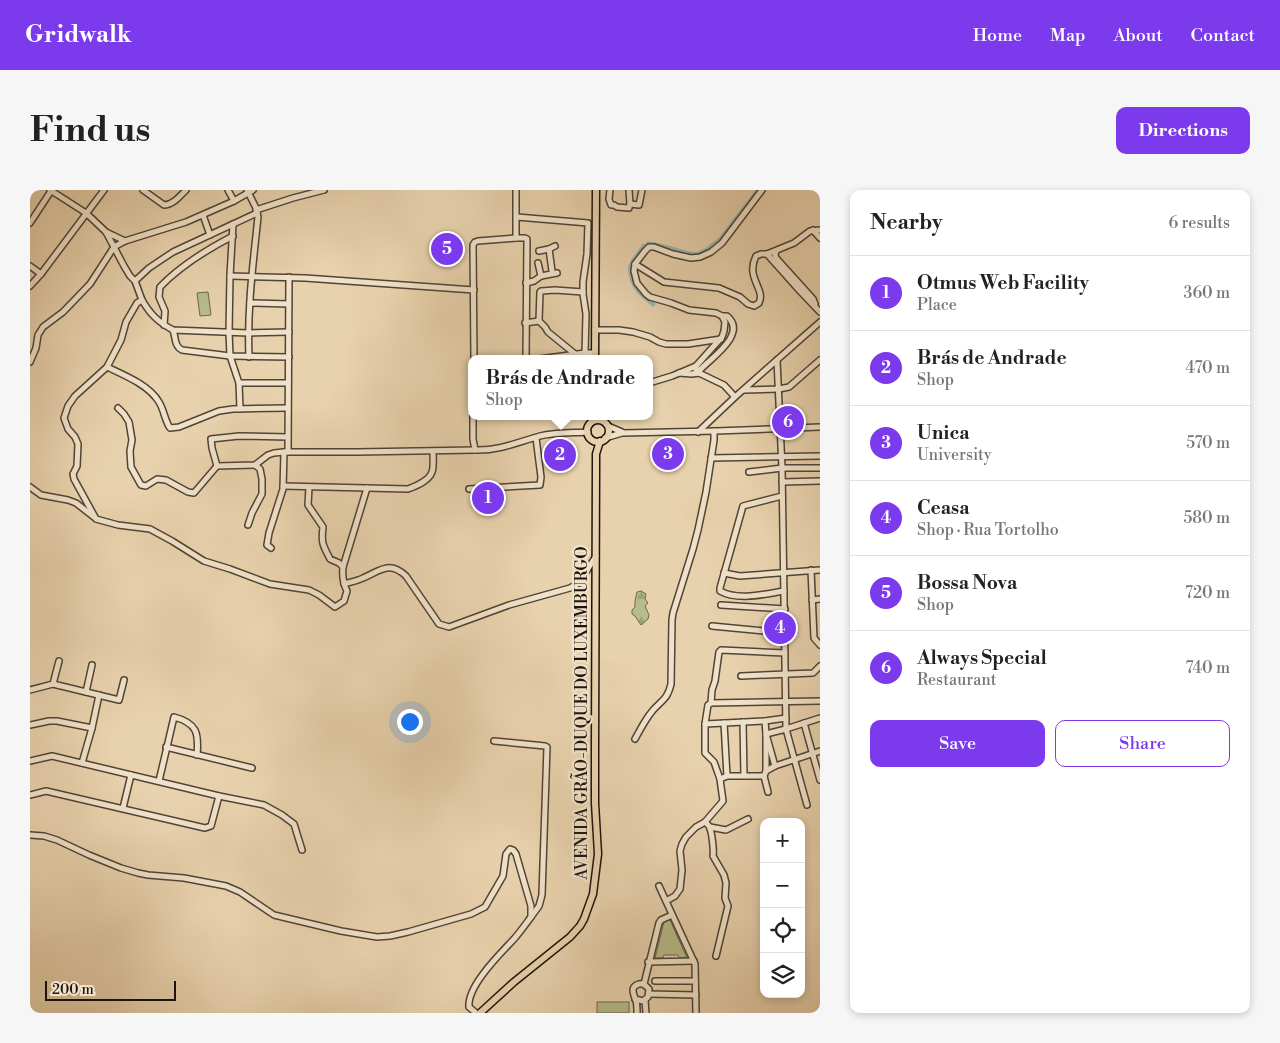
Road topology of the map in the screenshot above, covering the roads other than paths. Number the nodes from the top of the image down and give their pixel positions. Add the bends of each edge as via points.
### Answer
1 (51, 190) edge
2 (64, 190) edge
3 (104, 190) edge
4 (144, 190) edge
5 (186, 190) edge
6 (228, 190) edge
7 (324, 190) edge
8 (516, 190) edge
9 (596, 190) edge
10 (610, 190) edge
11 (629, 190) edge
12 (642, 190) edge
13 (762, 190) edge
14 (250, 191) edge
15 (60, 196) junction
16 (234, 201) junction
17 (630, 204) junction
18 (256, 211) junction
19 (86, 214) junction
20 (203, 215) junction
21 (517, 217) junction
22 (30, 222) edge
23 (233, 224) junction
24 (813, 230) junction
25 (820, 230) edge
26 (106, 232) junction
27 (210, 235) junction
28 (233, 236) junction
29 (516, 238) junction
30 (820, 238) edge
31 (125, 241) junction
32 (114, 246) junction
33 (555, 246) dead end
34 (549, 250) junction
35 (538, 251) dead end
36 (776, 251) junction
37 (767, 254) junction
38 (538, 263) dead end
39 (635, 264) junction
40 (30, 266) edge
41 (41, 274) junction
42 (230, 276) junction
43 (541, 276) junction
44 (251, 277) junction
45 (289, 277) junction
46 (136, 281) junction
47 (526, 283) junction
48 (30, 286) edge
49 (474, 290) junction
50 (583, 292) junction
51 (142, 300) junction
52 (250, 303) junction
53 (289, 304) junction
54 (820, 311) edge
55 (722, 316) junction
56 (539, 321) junction
57 (525, 322) junction
58 (820, 322) edge
59 (164, 325) junction
60 (172, 330) junction
61 (595, 330) junction
62 (230, 332) junction
63 (248, 332) junction
64 (289, 332) junction
65 (721, 339) junction
66 (33, 348) edge
67 (585, 353) junction
68 (575, 354) junction
69 (474, 355) edge
70 (526, 355) edge
71 (568, 355) edge
72 (592, 355) edge
73 (595, 355) edge
74 (230, 356) junction
75 (249, 357) junction
76 (288, 357) junction
77 (778, 360) junction
78 (820, 360) edge
79 (30, 362) edge
80 (696, 366) junction
81 (107, 367) junction
82 (678, 373) junction
83 (699, 373) junction
84 (653, 382) edge
85 (240, 383) junction
86 (288, 383) junction
87 (779, 389) junction
88 (743, 390) junction
89 (735, 397) junction
90 (118, 408) dead end
91 (288, 408) junction
92 (240, 409) junction
93 (474, 420) edge
94 (592, 420) edge
95 (603, 420) edge
96 (608, 426) junction
97 (820, 427) edge
98 (780, 428) junction
99 (588, 432) junction
100 (622, 432) junction
101 (698, 432) junction
102 (714, 432) junction
103 (288, 437) junction
104 (536, 438) junction
105 (599, 440) junction
106 (475, 450) junction
107 (433, 451) junction
108 (286, 452) junction
109 (820, 456) edge
110 (781, 457) junction
111 (711, 458) junction
112 (255, 465) junction
113 (217, 466) junction
114 (782, 468) junction
115 (820, 468) edge
116 (749, 472) dead end
117 (820, 481) edge
118 (782, 482) junction
119 (283, 486) junction
120 (30, 487) edge
121 (308, 487) junction
122 (367, 488) junction
123 (469, 489) dead end
124 (782, 496) junction
125 (96, 519) junction
126 (248, 525) dead end
127 (271, 548) dead end
128 (596, 556) junction
129 (343, 567) junction
130 (811, 570) junction
131 (820, 570) edge
132 (784, 572) junction
133 (724, 573) junction
134 (344, 584) junction
135 (784, 591) junction
136 (820, 599) edge
137 (812, 600) junction
138 (721, 605) dead end
139 (784, 609) junction
140 (712, 626) dead end
141 (785, 632) junction
142 (820, 645) edge
143 (785, 653) junction
144 (59, 661) dead end
145 (92, 665) dead end
146 (820, 666) edge
147 (786, 675) junction
148 (742, 676) dead end
149 (124, 680) dead end
150 (53, 684) junction
151 (30, 690) edge
152 (86, 692) junction
153 (99, 695) junction
154 (786, 701) junction
155 (711, 703) junction
156 (820, 703) edge
157 (786, 718) junction
158 (820, 718) edge
159 (765, 721) junction
160 (743, 722) junction
161 (724, 723) junction
162 (804, 723) junction
163 (705, 724) junction
164 (30, 725) edge
165 (92, 728) junction
166 (786, 729) junction
167 (766, 734) junction
168 (635, 739) dead end
169 (494, 741) dead end
170 (166, 747) junction
171 (820, 751) edge
172 (812, 754) junction
173 (196, 755) junction
174 (794, 759) junction
175 (30, 761) edge
176 (82, 763) junction
177 (775, 766) junction
178 (252, 768) dead end
179 (765, 774) junction
180 (131, 775) junction
181 (727, 776) junction
182 (744, 776) junction
183 (720, 779) junction
184 (820, 780) edge
185 (159, 781) junction
186 (768, 792) dead end
187 (30, 795) edge
188 (219, 796) junction
189 (807, 805) dead end
190 (123, 808) junction
191 (748, 819) dead end
192 (705, 822) junction
193 (710, 827) junction
194 (30, 834) edge
195 (302, 850) dead end
196 (659, 886) dead end
197 (666, 901) junction
198 (672, 915) junction
199 (531, 917) junction
200 (716, 956) dead end
201 (694, 961) junction
202 (648, 962) junction
203 (655, 981) dead end
204 (696, 981) junction
205 (644, 984) junction
206 (649, 994) junction
207 (696, 995) junction
208 (635, 999) junction
209 (645, 1000) junction
210 (478, 1013) edge
211 (637, 1013) edge
212 (646, 1013) edge
213 (696, 1013) edge

1 - 15 street
1 - 22 street
2 - 15 street
3 - 19 street
4 - 5 street via 164,205 170,204
6 - 16 street
7 - 18 street
8 - 21 street
9 - 61 main road
10 - 17 street via 611,205 629,208
11 - 17 street
12 - 17 street via 639,205
13 - 39 street via 722,243 711,252 691,258 650,247
14 - 16 street
14 - 18 street
15 - 19 street
16 - 20 street
18 - 23 street
18 - 44 street
19 - 26 street
19 - 41 street
20 - 27 street
20 - 31 street
21 - 29 street
21 - 50 street via 588,223
23 - 27 street
23 - 28 street
24 - 25 street
24 - 30 street
24 - 36 street
26 - 31 street
26 - 32 street
27 - 46 street via 173,252
28 - 42 street
28 - 59 street via 183,266 160,287
29 - 47 street via 527,239
29 - 49 street via 475,242
31 - 32 street
32 - 46 street
32 - 66 street via 90,284 43,327
33 - 34 street
34 - 35 street
34 - 43 street via 554,272
36 - 37 street
36 - 54 street via 776,258
37 - 39 street via 757,255 752,264 761,297 754,306 719,288 664,282
37 - 54 street
38 - 43 street
39 - 55 street via 637,283 650,297
40 - 41 street
41 - 48 street
42 - 44 street
42 - 62 street
43 - 47 street
44 - 45 street
44 - 52 street
45 - 49 street
45 - 53 street
46 - 51 street
47 - 57 street
49 - 69 street
50 - 56 street via 541,291
50 - 67 street
51 - 59 street via 149,312
51 - 81 street via 126,322
52 - 53 street
52 - 63 street
53 - 64 street
55 - 65 street via 725,322
55 - 83 street via 730,319 732,337
56 - 57 street
56 - 68 street
57 - 70 street
58 - 77 street
59 - 60 street
60 - 62 street
60 - 74 street via 178,348 182,350
61 - 65 street via 633,332 666,344
61 - 73 main road
62 - 63 street
62 - 74 street
63 - 64 street
63 - 75 street
64 - 76 street
65 - 80 street
66 - 79 street
67 - 68 street
67 - 72 street
68 - 71 street
74 - 75 street
74 - 85 street
75 - 76 street
76 - 86 street
77 - 87 street
77 - 88 street
78 - 87 street via 789,387
80 - 82 street
80 - 83 street
81 - 92 street via 148,390 158,401 170,428 219,411
81 - 125 street via 75,396 64,418 78,444 74,479
82 - 83 street
82 - 84 street
83 - 89 street via 724,385
85 - 86 street
85 - 92 street
86 - 91 street
87 - 88 street
87 - 98 street
88 - 89 street
89 - 101 street
90 - 113 street via 129,422 131,467 141,485 146,486 157,479 166,480 194,493
91 - 92 street
91 - 103 street
93 - 106 street
94 - 99 main road
95 - 96 main road
96 - 100 street
96 - 105 main road via 608,433
97 - 98 street
98 - 102 street
98 - 110 street
99 - 104 street
99 - 105 main road via 589,436
100 - 101 street
100 - 105 street
101 - 102 street
102 - 111 street
103 - 108 street
103 - 113 street via 211,439
104 - 106 street via 488,451
104 - 123 street via 540,485
105 - 128 main road, AVENIDA GRÃO-DUQUE DO LUXEMBURGO via 596,454
106 - 107 street
107 - 108 street
107 - 122 street via 432,472 415,487
108 - 112 street via 268,455
108 - 119 street
109 - 110 street
110 - 111 street
110 - 114 street
111 - 168 street via 694,550 673,613 671,684 663,702 650,714
112 - 113 street
112 - 126 street via 260,469 262,494
114 - 115 street
114 - 116 street
114 - 118 street
117 - 118 street
118 - 124 street
119 - 121 street
119 - 127 street via 269,532 267,545
120 - 125 street via 41,494 76,503
121 - 122 street
121 - 129 street via 308,505 323,527 322,544 330,560
122 - 129 street
124 - 132 street
124 - 133 street via 743,506
125 - 134 street via 150,530 204,561 270,584 309,590 335,607 344,602 347,591
128 - 134 street via 579,582 570,588 449,626 439,624 400,570 385,568
128 - 210 main road, AVENIDA GRÃO-DUQUE DO LUXEMBURGO via 598,854 593,894 584,919 570,937
129 - 134 street
130 - 131 street
130 - 132 street
130 - 137 street
132 - 133 street via 740,576
132 - 135 street
133 - 135 street via 720,591 725,594 751,596
135 - 139 street
136 - 137 street
137 - 142 street via 814,638
138 - 139 street
139 - 141 street
140 - 141 street
141 - 143 street
143 - 147 street
143 - 155 street via 720,651
144 - 150 street
145 - 152 street
146 - 147 street via 813,673
147 - 148 street
147 - 154 street
149 - 153 street via 119,700
150 - 151 street
150 - 152 street
152 - 153 street
153 - 165 street
154 - 155 street
154 - 156 street
154 - 157 street
155 - 163 street
157 - 159 street
157 - 166 street
158 - 162 street
159 - 160 street
159 - 167 street
160 - 161 street
160 - 182 street
161 - 163 street
161 - 181 street
162 - 166 street
162 - 172 street
163 - 183 street via 705,753 714,762
164 - 165 street via 57,721
165 - 176 street
166 - 167 street
166 - 174 street
167 - 177 street
167 - 179 street
169 - 199 street via 547,747 542,895
170 - 173 street
170 - 173 street via 174,718 184,720 193,727 198,741
170 - 185 street
171 - 172 street
172 - 174 street
172 - 184 street
173 - 178 street
174 - 177 street
174 - 189 street
175 - 176 street via 52,756
176 - 180 street
177 - 179 street
179 - 182 street
179 - 186 street
180 - 185 street
180 - 190 street
181 - 182 street
181 - 183 street
183 - 192 street via 723,800
185 - 188 street
187 - 190 street via 46,791
188 - 190 street via 211,826 205,828
188 - 195 street via 264,805 282,815 294,824
191 - 193 street via 726,830
192 - 193 street
192 - 197 street via 686,837 680,849 680,889
193 - 200 street via 713,856 724,875 728,906
194 - 199 street via 58,840 138,873 226,886 274,915 377,936 408,932 485,907 503,876 506,854 510,849 516,854 531,906
196 - 197 street
197 - 198 street
198 - 201 street
198 - 202 street via 660,921
199 - 210 street via 476,985 468,1001 469,1007
201 - 202 street
201 - 204 street
202 - 205 street
203 - 204 street
204 - 207 street
205 - 206 street
205 - 208 street via 633,989
206 - 207 street
206 - 209 street
207 - 213 street
208 - 209 street
208 - 211 street
209 - 212 street

